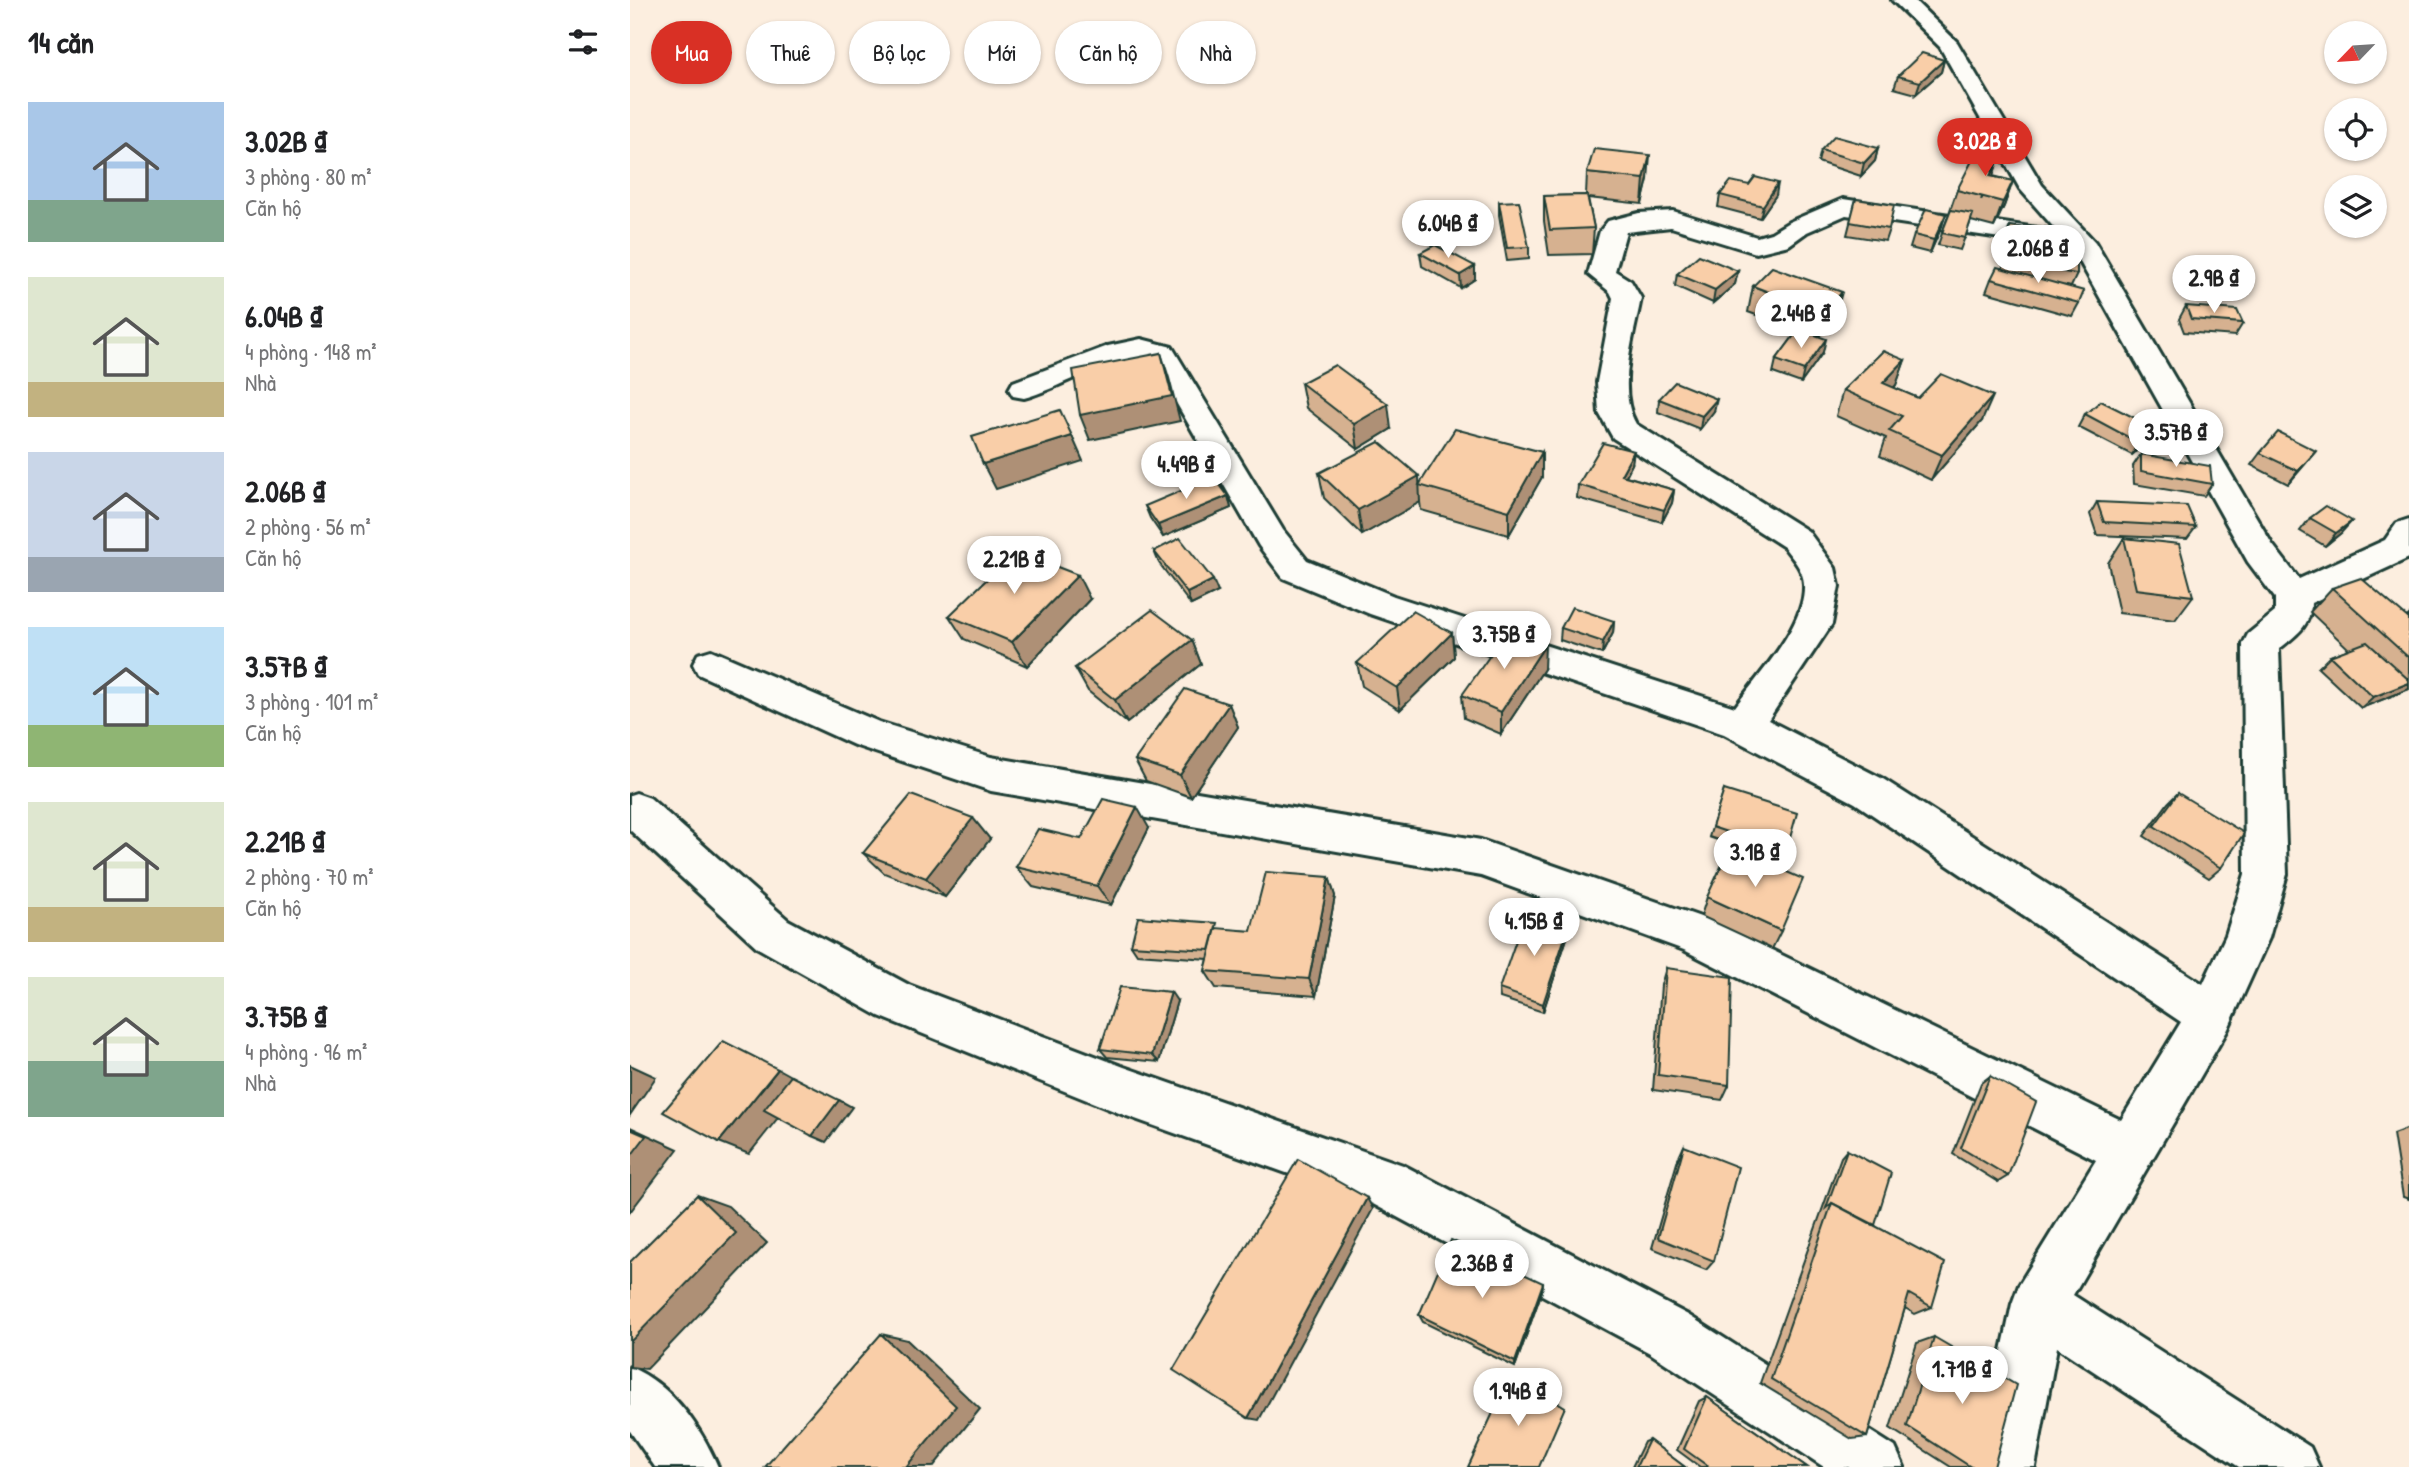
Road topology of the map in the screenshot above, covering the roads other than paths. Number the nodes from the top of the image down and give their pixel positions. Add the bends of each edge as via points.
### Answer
1 (1902, 0) edge
2 (2082, 243) junction
3 (1024, 389) dead end
4 (2409, 531) edge
5 (2293, 596) junction
6 (711, 664) dead end
7 (1743, 726) junction
8 (636, 810) dead end
9 (2211, 1015) junction
10 (2129, 1150) junction
11 (2038, 1304) junction
12 (630, 1395) edge
13 (689, 1467) edge
14 (1875, 1467) edge
15 (2006, 1467) edge
16 (2290, 1467) edge

1 - 2 street via 1951,46 2032,189
2 - 5 street via 2260,553
2 - 7 street via 1843,208 1780,239 1756,245 1672,219 1639,221 1613,231 1601,274 1621,287 1628,298 1612,382 1614,413 1624,431 1796,539 1818,568 1822,586 1814,624
3 - 7 street via 1108,355 1141,348 1162,352 1271,538 1295,569 1382,605
4 - 5 street via 2397,549
5 - 9 street via 2292,617 2261,644 2266,874 2247,938
6 - 10 street via 868,734 991,774 1481,858 1697,935
7 - 9 street via 1869,791
8 - 14 street via 773,934 895,1001 1124,1091 1385,1182 1670,1334
9 - 10 street
10 - 11 street
11 - 15 street
11 - 16 street
12 - 13 street via 651,1412

